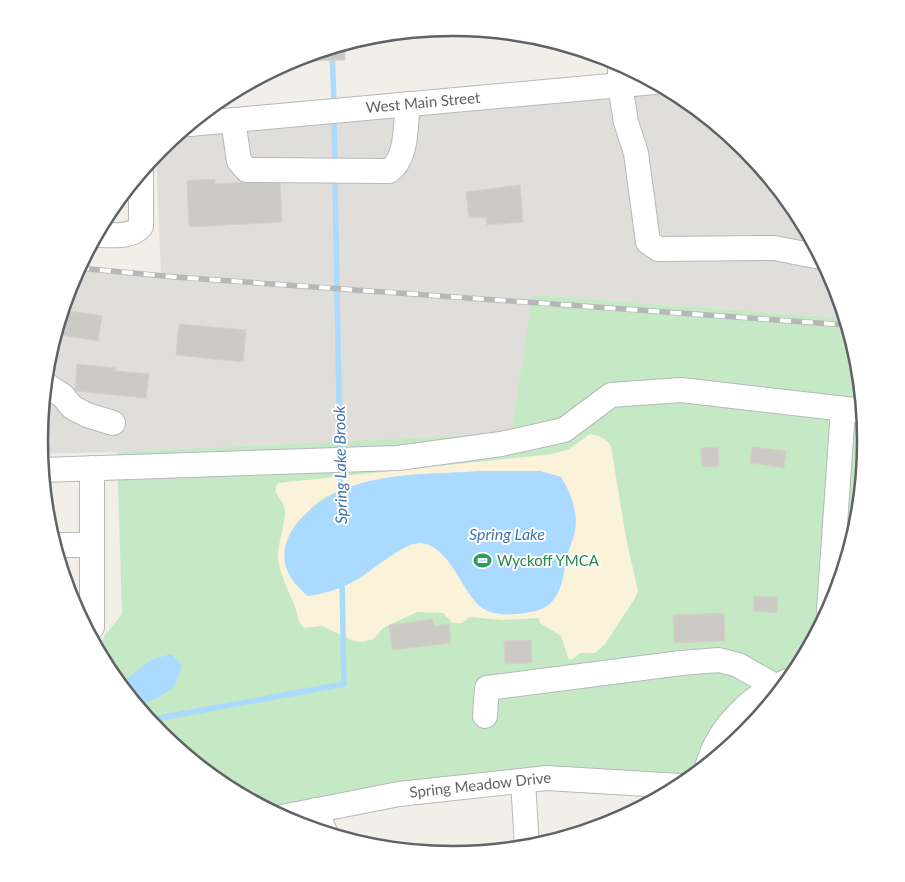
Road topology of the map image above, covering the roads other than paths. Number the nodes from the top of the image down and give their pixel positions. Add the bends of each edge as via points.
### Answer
1 (620, 74) edge
2 (408, 104) junction
3 (233, 120) junction
4 (203, 123) edge
5 (141, 183) edge
6 (105, 234) edge
7 (812, 255) edge
8 (51, 388) edge
9 (853, 410) edge
10 (114, 423) dead end
11 (92, 468) junction
12 (49, 470) edge
13 (62, 545) edge
14 (92, 545) junction
15 (833, 579) edge
16 (92, 625) edge
17 (778, 682) edge
18 (771, 690) edge
19 (484, 716) dead end
20 (716, 748) edge
21 (523, 781) junction
22 (666, 785) edge
23 (316, 810) junction
24 (296, 814) edge
25 (322, 824) edge
26 (526, 839) edge

1 - 2 street, West Main Street
1 - 7 street via 626,122 636,153 648,242 658,249 774,248
2 - 3 street, West Main Street
2 - 3 street via 403,148 397,165 389,171 247,170 239,161
3 - 4 street, West Main Street
5 - 6 street via 140,226 137,231
8 - 10 street via 72,408
9 - 11 street via 681,390 611,394 564,430 501,444 398,458
9 - 15 street
11 - 12 street
11 - 14 street
13 - 14 street
14 - 16 street
17 - 19 street via 720,660 681,663 487,688
18 - 20 street via 751,702 731,722
21 - 22 street, Spring Meadow Drive via 547,778
21 - 23 street, Spring Meadow Drive via 400,794
21 - 26 street
23 - 24 street, Spring Meadow Drive
23 - 25 street

